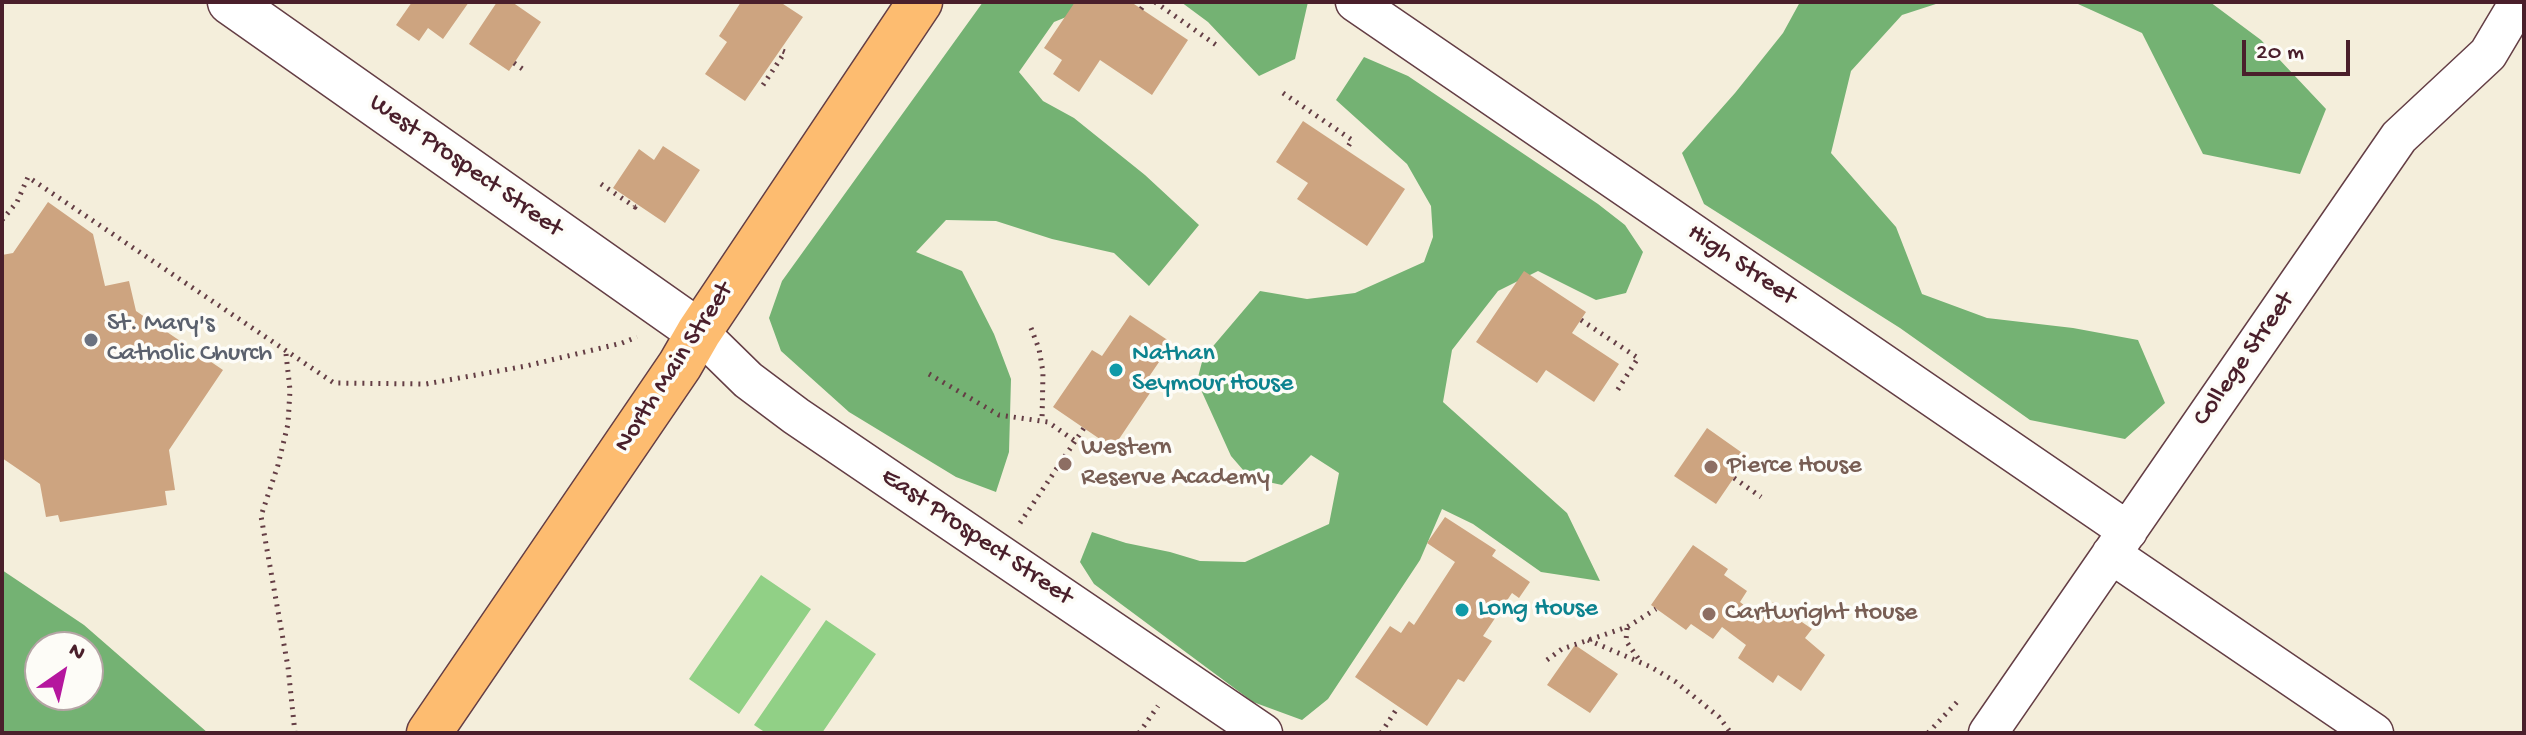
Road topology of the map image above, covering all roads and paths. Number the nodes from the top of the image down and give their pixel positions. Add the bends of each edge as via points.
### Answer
1 (230, 2) edge
2 (920, 2) edge
3 (1146, 2) edge
4 (1155, 2) edge
5 (1355, 2) edge
6 (2519, 2) edge
7 (1141, 9) dead end
8 (1219, 47) dead end
9 (780, 50) dead end
10 (514, 63) dead end
11 (524, 70) dead end
12 (763, 85) dead end
13 (1283, 93) dead end
14 (1346, 150) dead end
15 (601, 184) dead end
16 (636, 204) dead end
17 (2, 220) edge
18 (682, 320) junction
19 (1581, 320) dead end
20 (1031, 328) dead end
21 (286, 353) junction
22 (929, 374) dead end
23 (1615, 394) dead end
24 (1042, 421) junction
25 (1084, 428) dead end
26 (1075, 441) junction
27 (1734, 478) dead end
28 (1761, 497) dead end
29 (2119, 543) junction
30 (999, 554) junction
31 (1656, 609) dead end
32 (1627, 627) junction
33 (1588, 640) junction
34 (1547, 660) dead end
35 (1643, 665) junction
36 (1958, 701) dead end
37 (1398, 707) dead end
38 (295, 733) edge
39 (429, 733) edge
40 (1263, 733) edge
41 (1381, 733) edge
42 (1731, 733) edge
43 (1928, 733) edge
44 (1988, 733) edge
45 (2374, 733) edge

1 - 18 street, West Prospect Street
2 - 18 main road, North Main Street
3 - 7 path
4 - 8 path
5 - 29 street, High Street
6 - 29 street, College Street via 2488,54 2399,137
9 - 12 path via 785,52
10 - 11 path
13 - 14 path via 1352,140
15 - 16 path
17 - 21 path via 28,177
18 - 21 path via 648,329 634,340 426,384 334,383
18 - 30 street, East Prospect Street via 784,407
18 - 39 main road, North Main Street via 680,365
19 - 23 path via 1638,358
20 - 24 path via 1043,372
21 - 38 path via 288,424 261,516
22 - 24 path via 999,415
24 - 26 path
25 - 26 path
26 - 30 path
27 - 28 path
29 - 44 street, College Street
29 - 45 street, High Street
30 - 40 street, East Prospect Street
31 - 32 path
32 - 33 path
32 - 35 path via 1626,641
33 - 34 path
33 - 35 path
35 - 42 path via 1700,700
36 - 43 path
37 - 41 path

